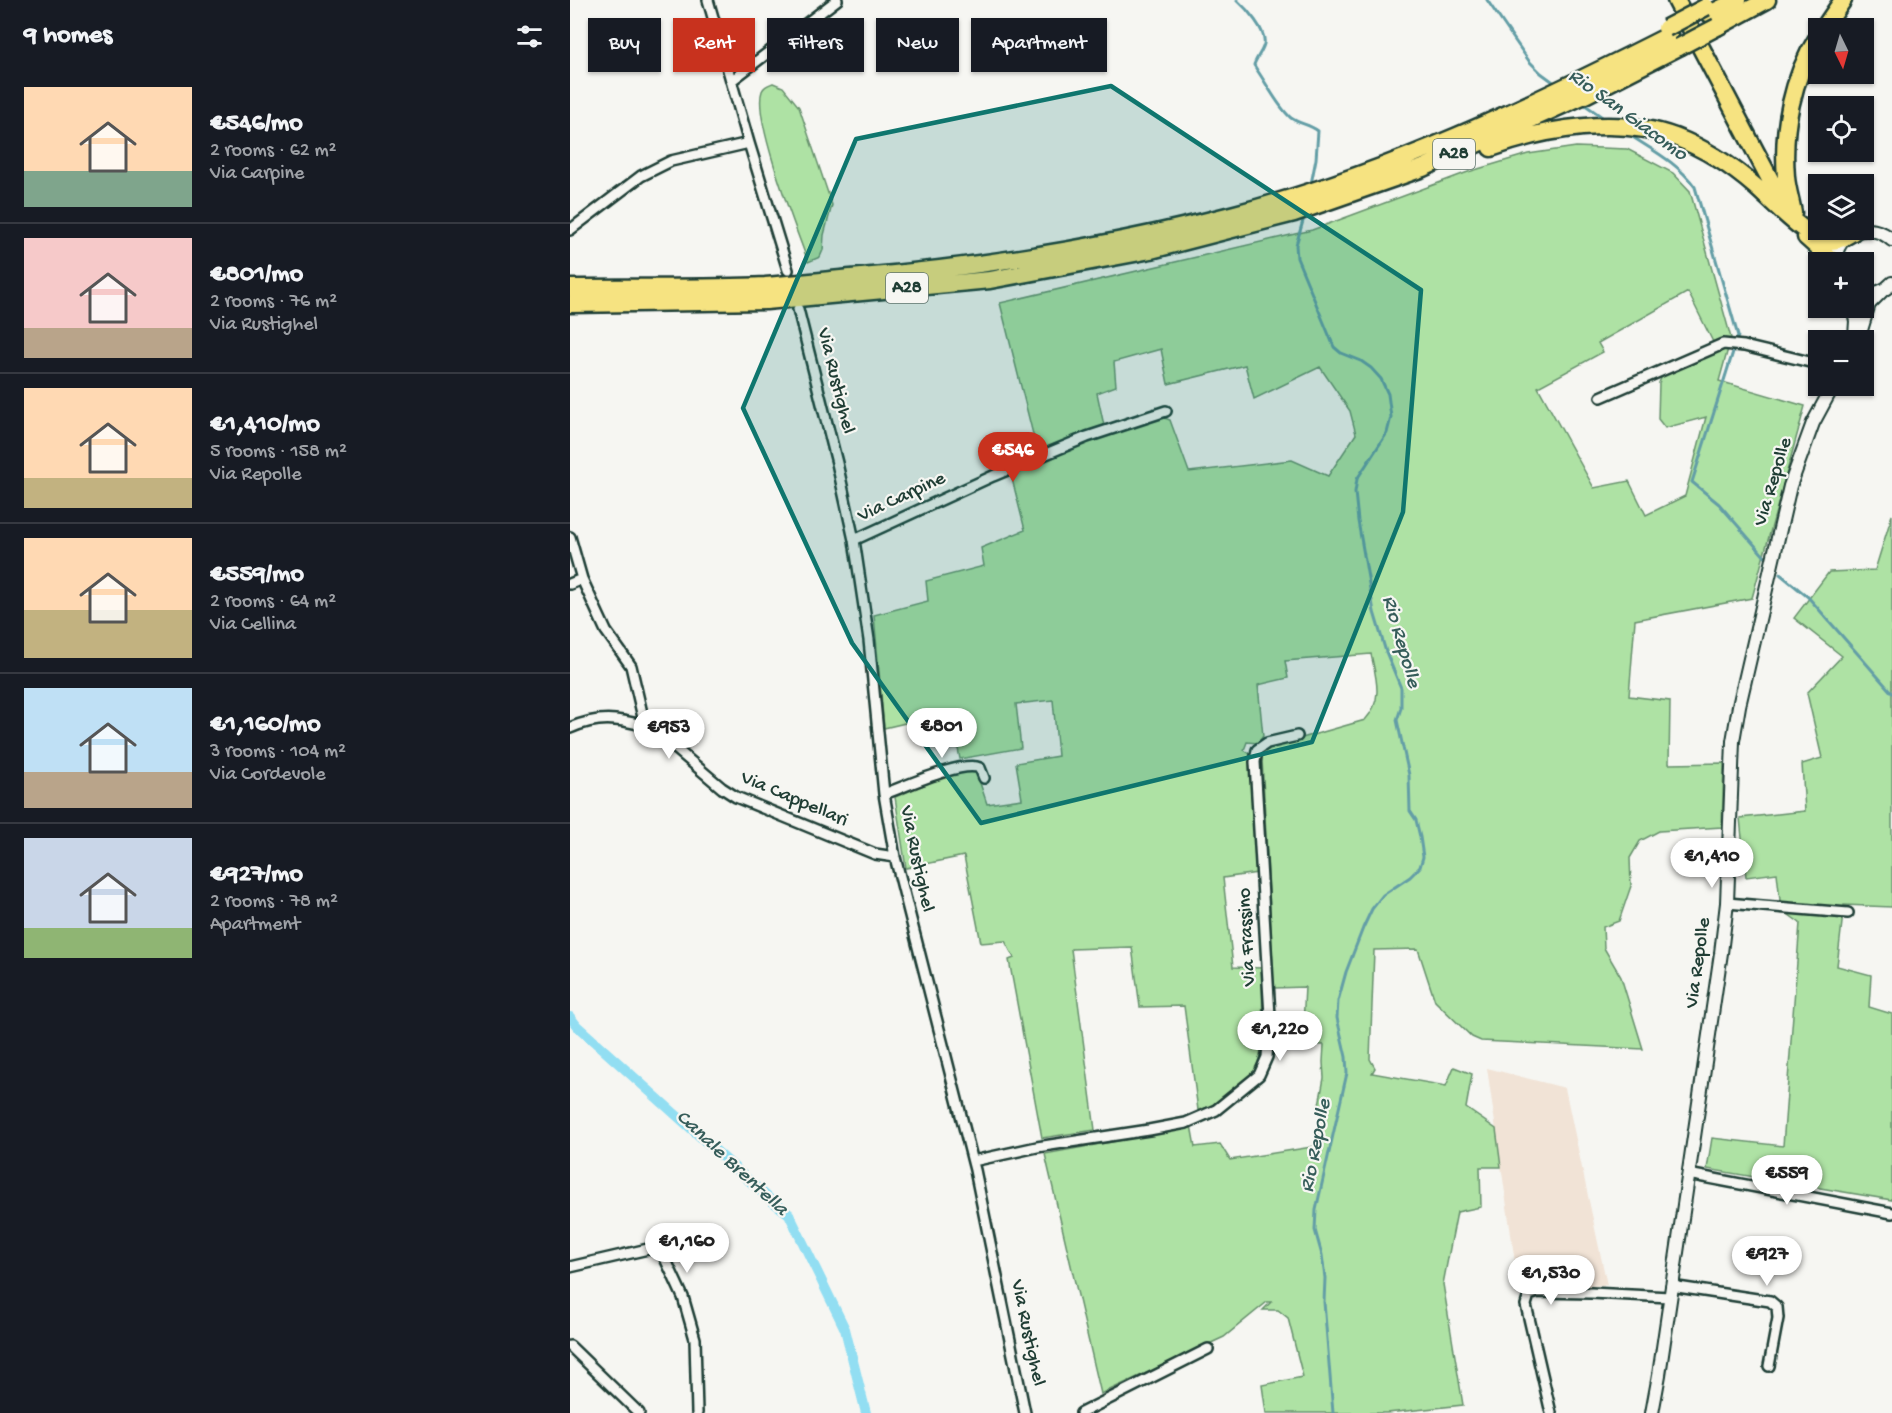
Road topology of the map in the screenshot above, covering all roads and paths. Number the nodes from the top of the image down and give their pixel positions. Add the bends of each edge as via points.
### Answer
1 (708, 0) edge
2 (837, 0) edge
3 (1676, 0) edge
4 (1738, 0) edge
5 (1767, 0) edge
6 (1843, 0) edge
7 (1713, 12) edge
8 (1831, 18) edge
9 (1672, 37) junction
10 (1808, 56) edge
11 (731, 81) junction
12 (1582, 87) junction
13 (749, 143) junction
14 (1347, 190) junction
15 (1277, 210) junction
16 (1795, 223) junction
17 (570, 230) edge
18 (1808, 231) edge
19 (1874, 231) edge
20 (1878, 231) junction
21 (1892, 233) edge
22 (1822, 240) edge
23 (1841, 240) edge
24 (1892, 240) edge
25 (1822, 252) edge
26 (788, 270) dead end
27 (1887, 287) edge
28 (570, 288) edge
29 (570, 304) edge
30 (798, 309) dead end
31 (1860, 330) edge
32 (1808, 362) edge
33 (1828, 396) edge
34 (1601, 397) dead end
35 (1166, 411) dead end
36 (570, 537) edge
37 (854, 540) junction
38 (582, 579) junction
39 (570, 584) edge
40 (645, 726) junction
41 (570, 728) edge
42 (1297, 735) dead end
43 (984, 778) dead end
44 (884, 794) junction
45 (895, 857) junction
46 (1727, 903) junction
47 (1848, 913) dead end
48 (973, 1161) junction
49 (1688, 1174) junction
50 (1892, 1213) edge
51 (570, 1267) edge
52 (1670, 1291) junction
53 (570, 1346) edge
54 (1209, 1349) dead end
55 (1769, 1366) dead end
56 (639, 1413) edge
57 (697, 1413) edge
58 (1025, 1413) edge
59 (1081, 1413) edge
60 (1551, 1413) edge
61 (1652, 1413) edge

1 - 11 street
2 - 11 street
3 - 16 highway
4 - 7 highway, A28
5 - 7 highway, A28
6 - 8 highway
7 - 9 highway, A28, bridge
7 - 9 highway, bridge
9 - 12 highway, A28
9 - 12 highway, A28 via 1618,61
10 - 16 highway via 1790,106 1785,144 1786,178
11 - 13 street
12 - 14 highway, A28 via 1548,94 1412,155
12 - 14 highway, A28 via 1563,105 1423,168
13 - 17 street via 671,161 640,176
13 - 26 street
14 - 15 highway, A28
14 - 16 highway via 1403,183 1515,140 1568,128 1611,126 1674,136 1698,147 1735,170
15 - 28 highway, A28 via 1235,214 986,264 765,286
15 - 29 highway, A28 via 1151,250 990,280 766,301
16 - 18 highway
16 - 25 highway
19 - 20 street
20 - 21 street
20 - 24 street
22 - 23 highway
27 - 31 street via 1869,304
30 - 37 street, Via Rustighel
32 - 34 street via 1723,344
33 - 46 street, Via Repolle via 1813,423 1790,486 1739,706 1733,741
35 - 37 street, Via Carpine via 1087,437
36 - 38 street
37 - 44 street, Via Rustighel via 869,640
38 - 39 street
38 - 40 street via 606,631 631,666
40 - 41 street via 610,719
40 - 45 street, Via Cappellari via 736,797 875,854
42 - 48 street, Via Frassino via 1267,743 1257,750 1270,1016 1268,1057 1259,1075 1216,1110 1186,1123
43 - 44 street via 980,768 967,766
44 - 45 street, Via Rustighel
45 - 48 street, Via Rustighel
46 - 47 street
46 - 49 street, Via Repolle
48 - 58 street, Via Rustighel
49 - 50 street
49 - 52 street, Via Repolle
51 - 57 street via 648,1249 664,1256 683,1297 695,1339
52 - 55 street via 1770,1301 1777,1307 1778,1318
52 - 60 street via 1529,1294 1526,1305
52 - 61 street, Via Repolle
53 - 56 street
54 - 59 street

